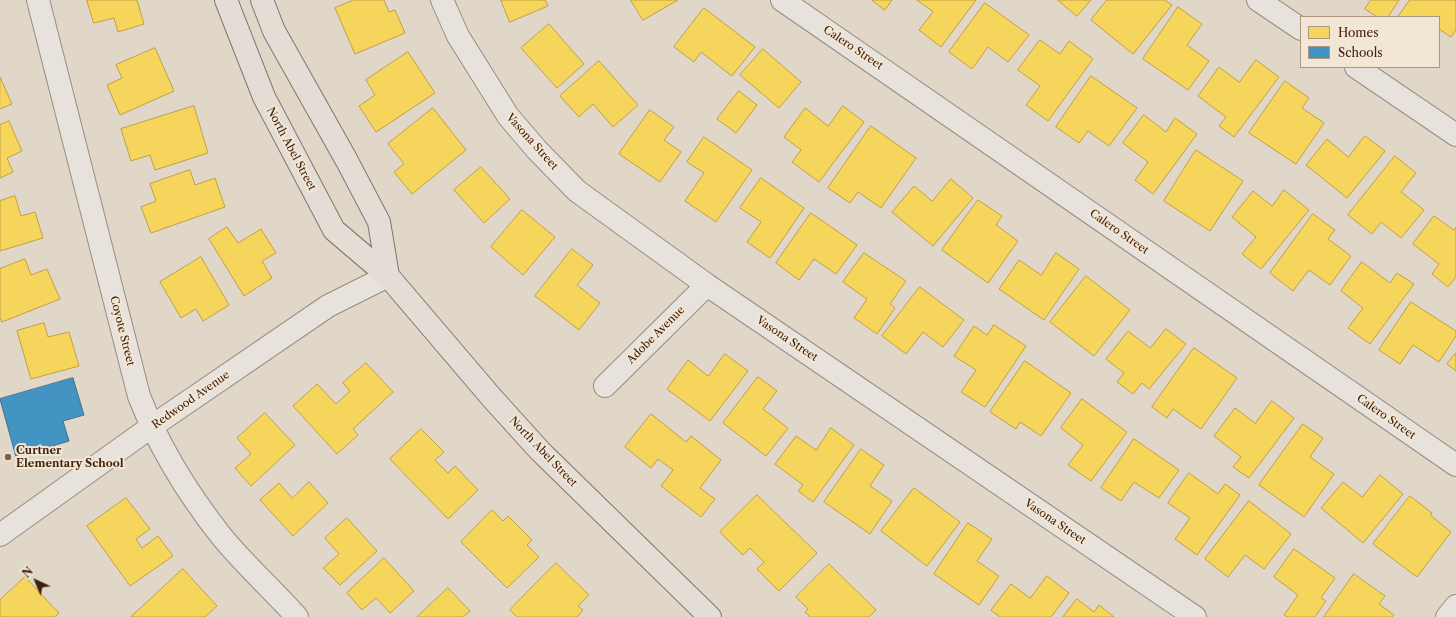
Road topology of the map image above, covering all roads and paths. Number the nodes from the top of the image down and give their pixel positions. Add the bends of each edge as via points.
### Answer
1 (38, 0) edge
2 (226, 0) edge
3 (262, 0) edge
4 (442, 0) edge
5 (782, 0) edge
6 (1258, 0) edge
7 (1300, 28) edge
8 (1357, 68) edge
9 (1456, 135) edge
10 (388, 276) junction
11 (707, 285) junction
12 (605, 386) dead end
13 (151, 427) junction
14 (1456, 465) edge
15 (0, 535) edge
16 (1456, 606) edge
17 (297, 617) edge
18 (710, 617) edge
19 (1195, 617) edge
20 (1448, 617) edge

1 - 13 street, Coyote Street via 139,396
2 - 10 main road, North Abel Street via 264,97 334,230
3 - 10 main road via 274,31 379,222
4 - 11 street, Vasona Street via 458,36 508,116 537,150 577,191
5 - 14 street, Calero Street
6 - 7 street
8 - 9 street
10 - 13 street, Redwood Avenue via 328,306
10 - 18 main road, North Abel Street via 540,451
11 - 12 street, Adobe Avenue
11 - 19 street, Vasona Street
13 - 15 street, Redwood Avenue
13 - 17 street, Coyote Street via 205,515
16 - 20 street

